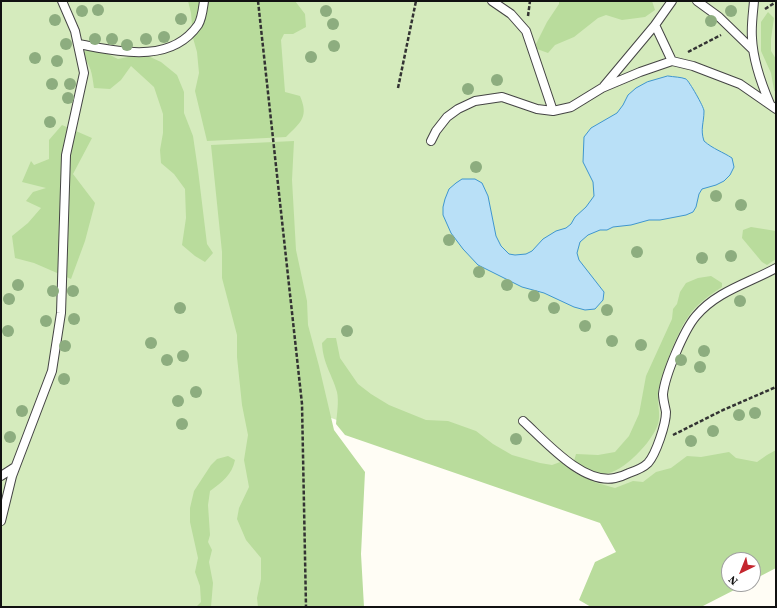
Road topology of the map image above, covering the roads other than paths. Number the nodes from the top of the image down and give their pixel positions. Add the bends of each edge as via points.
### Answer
1 (62, 1) edge
2 (204, 1) edge
3 (492, 1) edge
4 (672, 1) edge
5 (697, 1) edge
6 (754, 1) edge
7 (655, 25) junction
8 (78, 44) junction
9 (753, 50) junction
10 (672, 61) junction
11 (602, 88) junction
12 (773, 107) edge
13 (552, 111) junction
14 (431, 142) dead end
15 (776, 268) edge
16 (523, 421) dead end
17 (16, 466) junction
18 (1, 476) edge
19 (1, 521) edge

1 - 8 lane
2 - 8 lane via 199,24 171,47 140,52
3 - 13 lane via 511,14 526,31
4 - 7 lane
5 - 9 lane via 719,17
6 - 9 lane
7 - 10 lane
7 - 11 lane
8 - 17 lane via 84,73 66,155 61,313 52,371
9 - 12 lane via 762,86
10 - 11 lane
10 - 12 lane via 740,84
11 - 13 lane via 571,107
13 - 14 lane via 502,98 475,101 447,117
15 - 16 lane via 715,299 696,316 683,338 668,374 663,394 666,412 664,428 648,463 615,478 588,475 568,463
17 - 18 lane
17 - 19 lane

